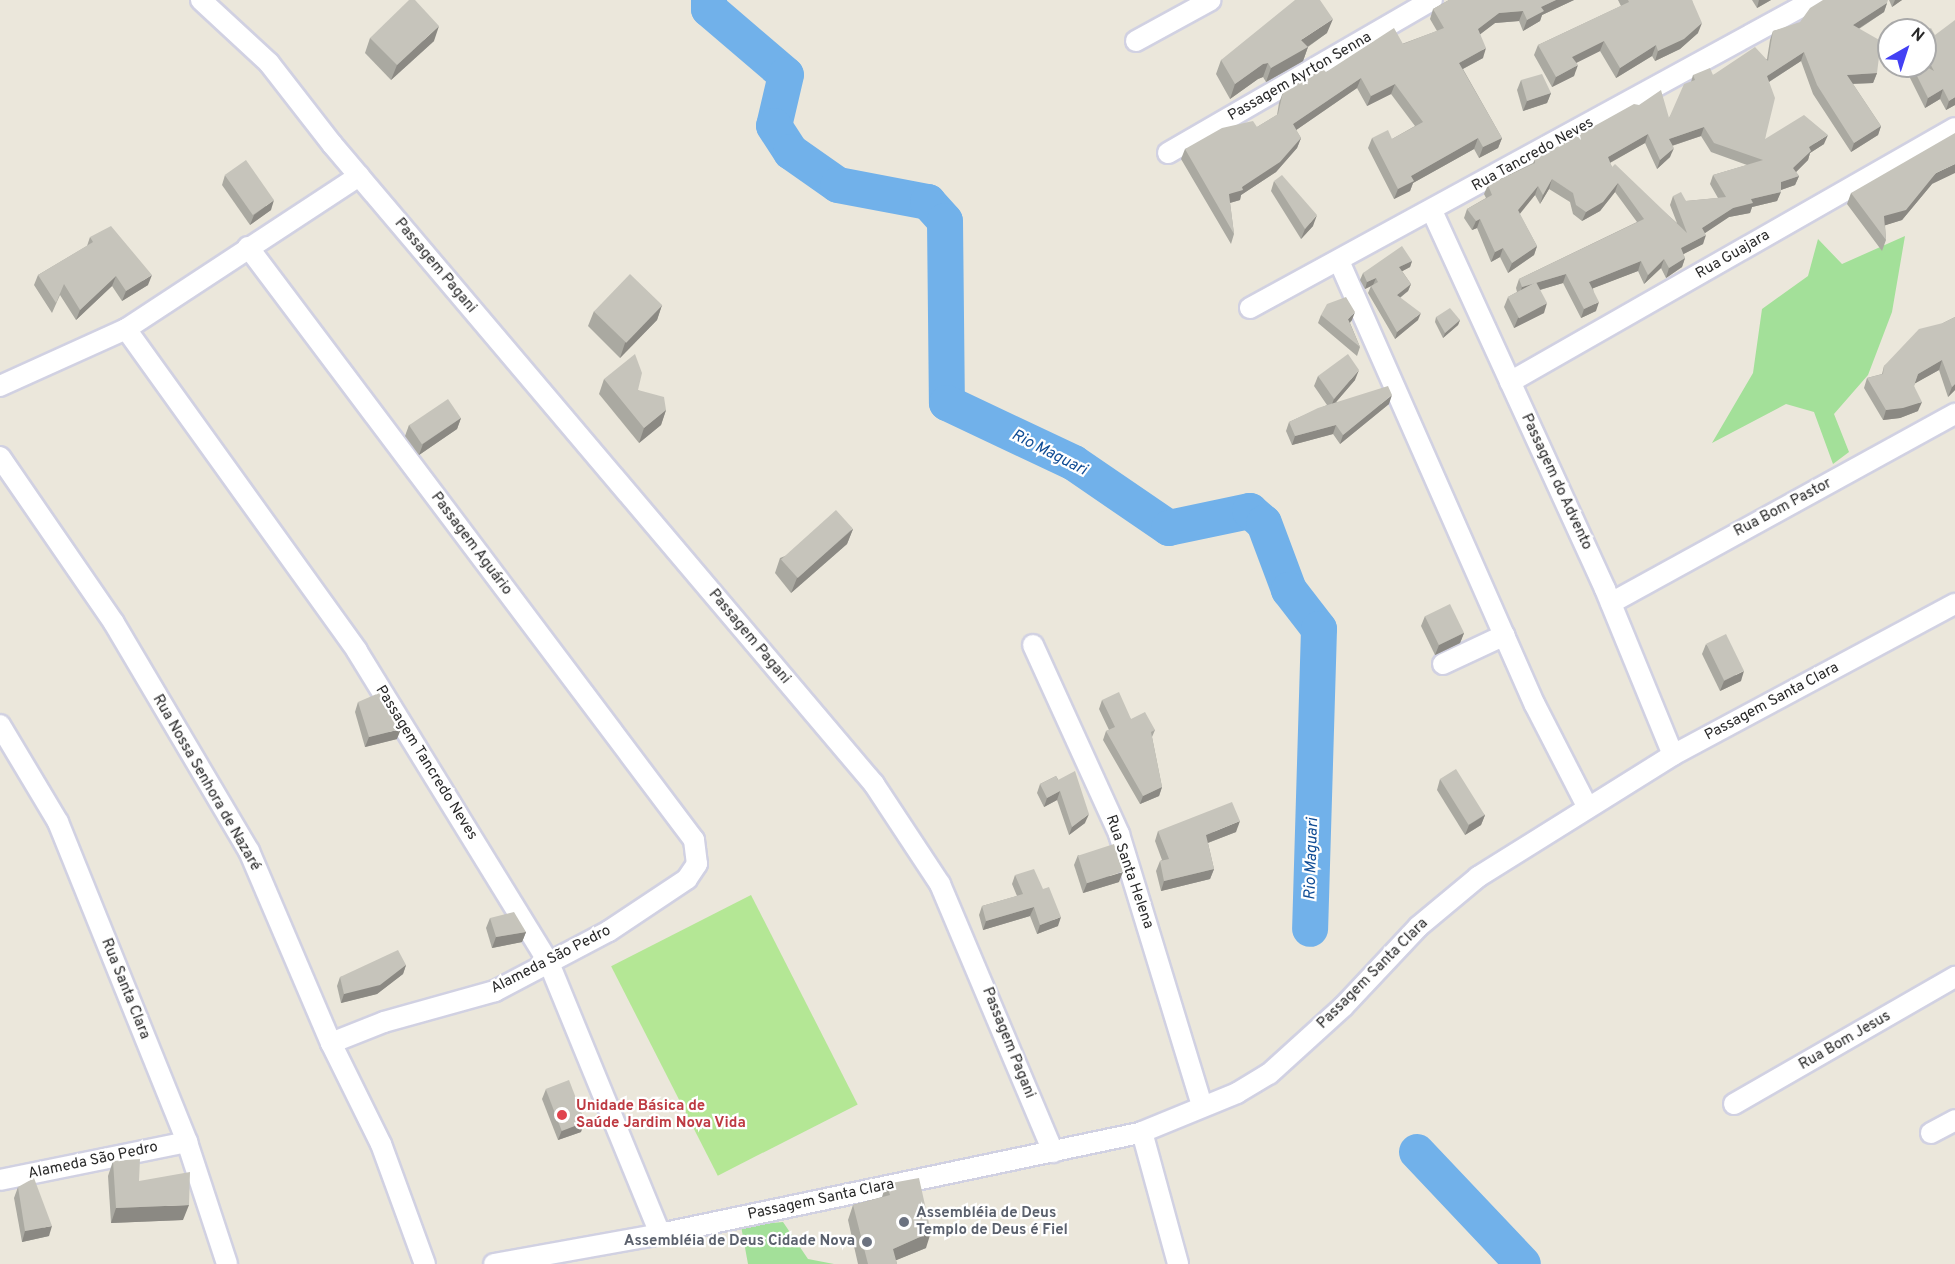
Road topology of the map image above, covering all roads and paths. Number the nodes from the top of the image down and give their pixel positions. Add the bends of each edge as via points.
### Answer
1 (201, 0) edge
2 (1211, 0) edge
3 (1432, 0) edge
4 (1814, 0) edge
5 (1136, 41) dead end
6 (1955, 128) edge
7 (1168, 153) dead end
8 (359, 176) junction
9 (1432, 211) junction
10 (248, 247) junction
11 (1339, 261) junction
12 (1250, 308) dead end
13 (126, 329) junction
14 (1510, 382) junction
15 (0, 386) edge
16 (1955, 414) edge
17 (0, 457) edge
18 (1611, 603) junction
19 (1955, 604) edge
20 (1505, 634) junction
21 (1034, 645) dead end
22 (1443, 664) dead end
23 (0, 725) edge
24 (1672, 755) junction
25 (1587, 806) junction
26 (694, 840) joint
27 (549, 963) junction
28 (1955, 977) edge
29 (331, 1043) junction
30 (1734, 1104) dead end
31 (1202, 1106) junction
32 (1955, 1120) edge
33 (1142, 1132) junction
34 (1931, 1134) dead end
35 (187, 1142) junction
36 (1053, 1152) junction
37 (0, 1180) edge
38 (660, 1234) junction
39 (227, 1264) edge
40 (425, 1264) edge
41 (494, 1264) edge
42 (1178, 1264) edge

1 - 8 street, Passagem Pagani via 269,63
2 - 5 street
3 - 7 street, Passagem Ayrton Senna
4 - 9 street, Rua Tancredo Neves
6 - 14 street, Rua Guajara
8 - 10 street
8 - 36 street, Passagem Pagani via 874,784 940,884
9 - 11 street, Rua Tancredo Neves
9 - 14 street, Passagem do Advento
10 - 13 street
10 - 26 street, Passagem Aguário
11 - 12 street, Rua Tancredo Neves
11 - 20 street
13 - 15 street
13 - 27 street, Passagem Tancredo Neves via 357,651
14 - 18 street, Passagem do Advento
16 - 18 street, Rua Bom Pastor
17 - 29 street, Rua Nossa Senhora de Nazaré via 114,623 249,851
18 - 24 street, Passagem do Advento
19 - 24 street, Passagem Santa Clara
20 - 22 street
20 - 25 street via 1535,705
21 - 31 street, Rua Santa Helena via 1119,834
23 - 35 street, Rua Santa Clara via 58,822
24 - 25 street, Passagem Santa Clara
25 - 31 street, Passagem Santa Clara via 1478,877 1426,920 1343,1007 1269,1074 1237,1093
26 - 27 street, Alameda São Pedro via 697,864 687,879 609,931
27 - 29 street, Alameda São Pedro via 495,991 384,1022
27 - 38 street, Passagem Tancredo Neves
28 - 30 street, Rua Bom Jesus
29 - 40 street, Rua Nossa Senhora de Nazaré via 381,1144
31 - 33 street, Passagem Santa Clara
32 - 34 street
33 - 36 street, Passagem Santa Clara
33 - 42 street
35 - 37 street, Alameda São Pedro
35 - 39 street, Rua Santa Clara
36 - 38 street, Passagem Santa Clara
38 - 41 street, Passagem Santa Clara

